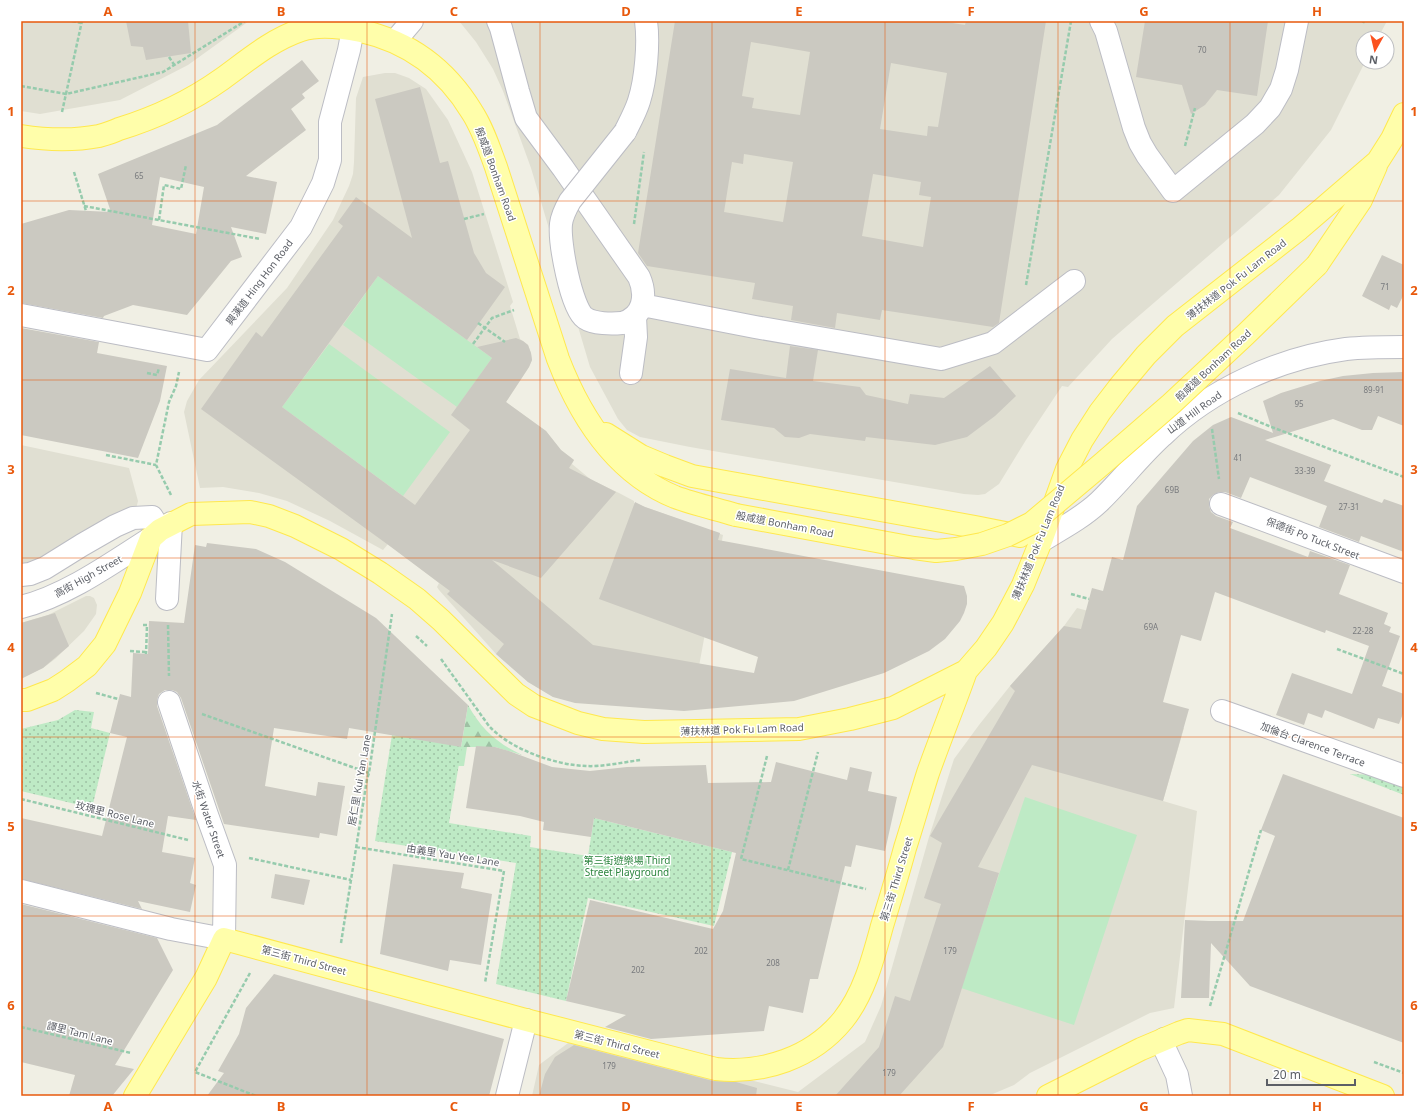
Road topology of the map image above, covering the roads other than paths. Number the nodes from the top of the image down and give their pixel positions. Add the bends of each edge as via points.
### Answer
1 (412, 21) edge
2 (498, 21) edge
3 (646, 21) edge
4 (1101, 21) edge
5 (1297, 21) edge
6 (352, 29) junction
7 (395, 41) junction
8 (1404, 114) edge
9 (21, 136) edge
10 (1378, 161) junction
11 (1074, 281) dead end
12 (21, 315) edge
13 (633, 315) junction
14 (1404, 347) edge
15 (631, 373) dead end
16 (589, 422) junction
17 (1220, 495) road end
18 (161, 530) junction
19 (1041, 541) junction
20 (1404, 572) edge
21 (21, 575) edge
22 (167, 599) road end
23 (21, 607) edge
24 (966, 671) junction
25 (21, 700) edge
26 (169, 702) road end
27 (1222, 711) dead end
28 (1404, 776) edge
29 (21, 892) edge
30 (224, 939) junction
31 (526, 1020) junction
32 (1164, 1039) junction
33 (136, 1096) edge
34 (507, 1096) edge
35 (1048, 1096) edge
36 (1181, 1096) edge
37 (1383, 1096) edge

1 - 7 street
2 - 13 street via 526,118 639,277 644,293
3 - 13 street, bridge via 648,35 639,101 625,132 570,201 563,213 561,233 566,269 578,309 586,318 612,324
4 - 5 street via 1140,143 1173,191 1256,124 1270,108 1285,77
6 - 7 main road, 般咸道 Bonham Road
6 - 9 main road, 般咸道 Bonham Road via 318,27 302,29 285,36 189,100 100,136 49,140
6 - 12 street, 興漢道 Hing Hon Road via 330,122 330,160 323,183 301,227 207,350
7 - 16 main road, 般咸道 Bonham Road via 429,62 445,76 473,112 496,167 561,366
8 - 10 main road, 薄扶林道 Pok Fu Lam Road
10 - 16 main road, 般咸道 Bonham Road, bridge via 1361,200 1317,266 1182,393 1032,523 982,544 936,551 914,548 736,514 674,497 641,480 624,466
10 - 19 main road, 薄扶林道 Pok Fu Lam Road via 1299,229 1175,326 1146,355 1100,412 1082,440 1067,470
11 - 13 street via 993,343 941,359 755,327
13 - 15 street via 636,337
14 - 19 street, 山道 Hill Road via 1346,349 1312,356 1248,378 1217,394 1163,434 1098,502
16 - 19 main road, 般咸道 Bonham Road via 640,456 692,476
17 - 20 street, 保德街 Po Tuck Street
18 - 21 street via 152,517 133,518 45,568
18 - 22 street
18 - 23 street, 高街 High Street via 105,568 56,594
18 - 24 main road, 薄扶林道 Pok Fu Lam Road via 191,514 250,512 295,526 341,549 412,595 493,672 534,706 578,723 603,729 644,732 799,729 893,708
18 - 25 main road via 105,644 86,666 67,681 53,690
19 - 24 main road, 薄扶林道 Pok Fu Lam Road via 1023,585 1003,623
24 - 31 main road, 第三街 Third Street via 928,773 871,965 858,999 827,1038 783,1062 761,1068 731,1070 716,1069
26 - 30 street, 水街 Water Street via 225,865
27 - 28 street, 加倫台 Clarence Terrace
29 - 30 street, 第三街 Third Street via 171,929
30 - 31 main road, 第三街 Third Street
30 - 33 main road, 水街 Water Street via 206,978
31 - 34 street
32 - 35 main road
32 - 36 street via 1163,1045 1177,1075
32 - 37 main road via 1188,1030 1223,1034

